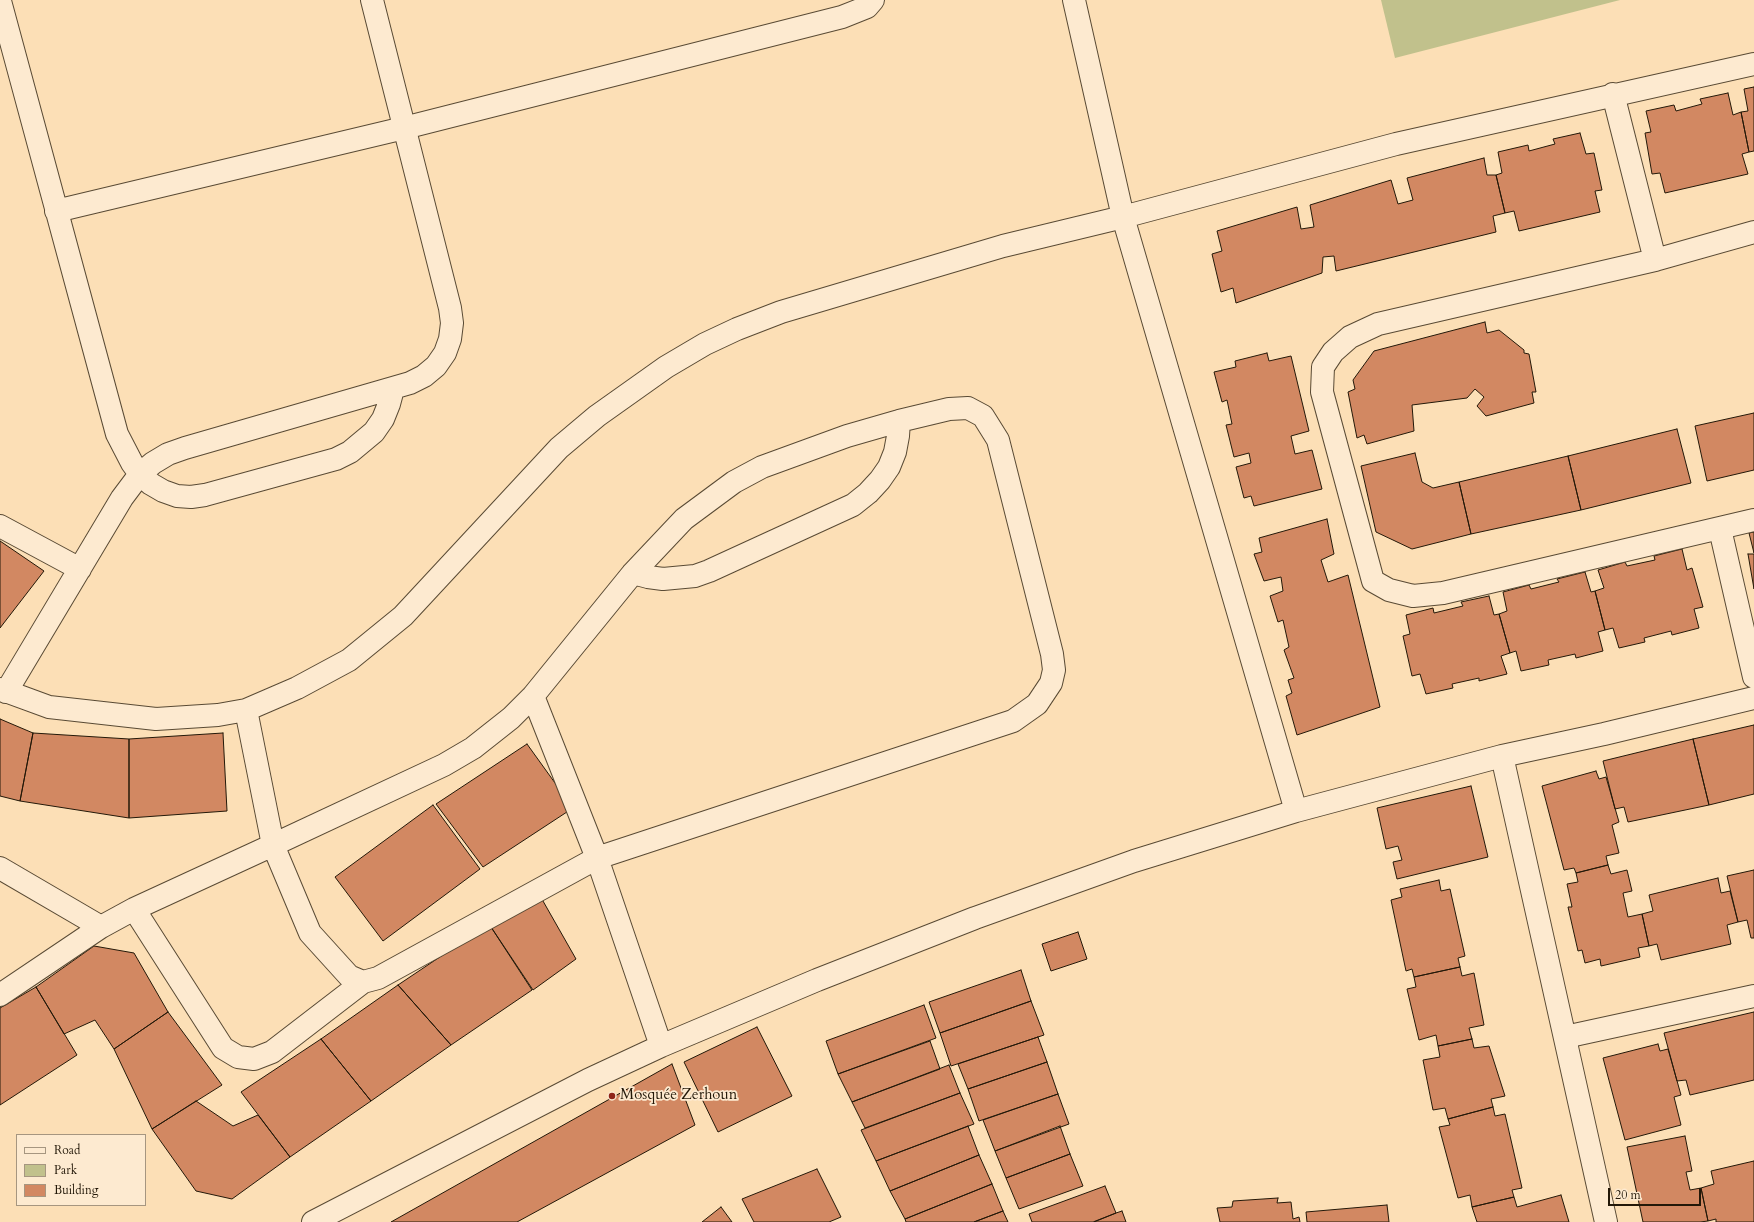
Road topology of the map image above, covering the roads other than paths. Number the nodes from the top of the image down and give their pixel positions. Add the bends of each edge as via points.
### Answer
1 (372, 0) edge
2 (873, 0) edge
3 (1074, 0) edge
4 (0, 1) edge
5 (1754, 64) edge
6 (1613, 94) junction
7 (404, 128) junction
8 (56, 211) junction
9 (1123, 217) junction
10 (1754, 232) edge
11 (1655, 260) junction
12 (393, 389) junction
13 (899, 421) junction
14 (140, 474) junction
15 (1754, 520) edge
16 (0, 526) edge
17 (1720, 529) junction
18 (80, 569) junction
19 (633, 573) junction
20 (1754, 677) edge
21 (3, 690) edge
22 (533, 696) junction
23 (1754, 698) edge
24 (246, 710) junction
25 (1502, 756) junction
26 (1296, 811) junction
27 (273, 845) junction
28 (597, 858) junction
29 (0, 868) edge
30 (134, 909) junction
31 (100, 927) junction
32 (363, 982) junction
33 (0, 995) edge
34 (1754, 996) edge
35 (1565, 1037) junction
36 (661, 1046) junction
37 (313, 1222) edge
38 (1606, 1222) edge

1 - 7 street
2 - 7 street via 867,7 842,17
3 - 9 street
4 - 8 street
5 - 6 street
6 - 9 street via 1396,144
6 - 11 street
7 - 8 street
7 - 12 street via 452,323 450,339 436,366 424,376
8 - 14 street via 117,434
9 - 24 street via 1003,246 781,312 705,344 632,390 559,448 403,616 349,660 297,688
9 - 26 street
10 - 11 street
11 - 17 street via 1378,324 1350,337 1333,352 1322,367 1322,392 1373,581 1389,590 1413,596 1443,593
12 - 14 street via 184,448 168,454
12 - 14 street via 383,419 374,432 350,452 336,459 191,497 176,496 163,491
13 - 19 street via 833,441 762,468 734,482 684,519
13 - 19 street via 895,452 889,466 868,494 853,505 694,576 663,579
13 - 28 street via 949,409 968,408 983,416 998,440 1052,654 1054,670 1051,683 1037,704 1013,721
14 - 18 street via 122,498
15 - 17 street
16 - 18 street
17 - 20 street
18 - 21 street
19 - 22 street
21 - 24 street via 49,707 156,719 218,715
22 - 27 street via 492,734 444,765
22 - 28 street
23 - 25 street
24 - 27 street
25 - 26 street
25 - 35 street
26 - 36 street via 1134,861 975,918 817,980
27 - 30 street
27 - 32 street via 310,933 349,976
28 - 32 street via 378,978
28 - 36 street
29 - 31 street
30 - 31 street
30 - 32 street via 223,1048 238,1057 254,1058 272,1052
31 - 33 street
34 - 35 street
35 - 38 street
36 - 37 street via 588,1080

